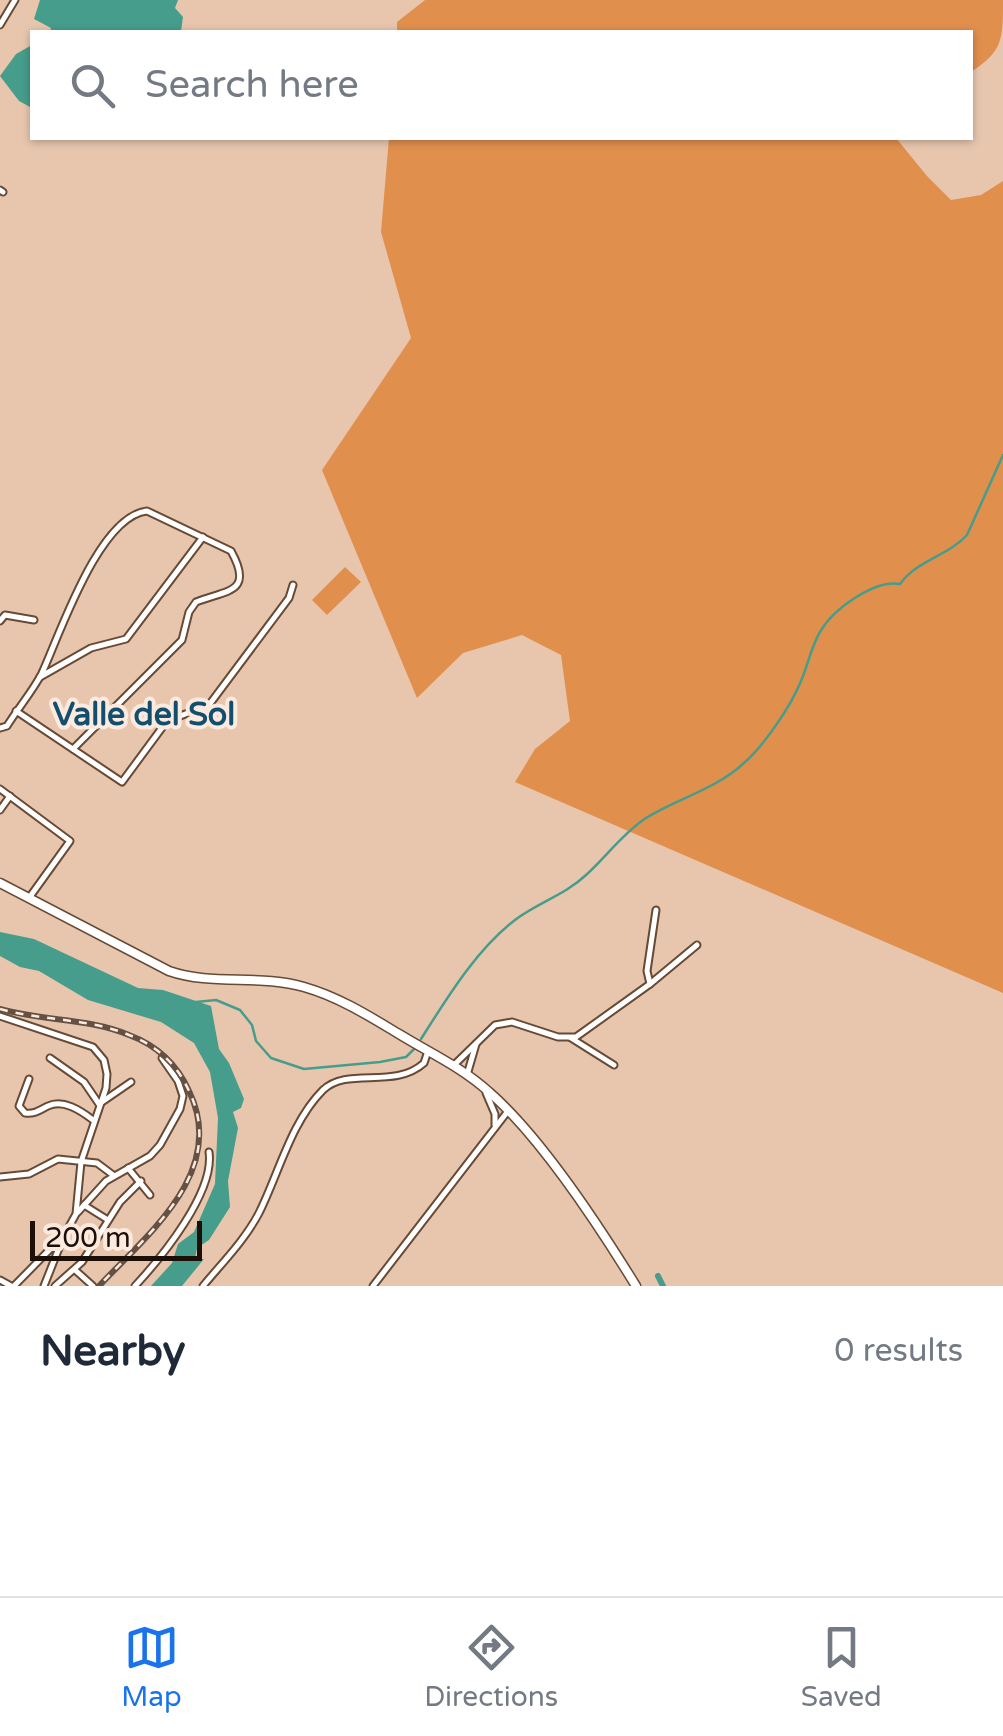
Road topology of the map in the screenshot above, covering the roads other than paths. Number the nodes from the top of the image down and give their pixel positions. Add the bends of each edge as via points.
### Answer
1 (15, 0) edge
2 (1, 23) edge
3 (202, 537) junction
4 (293, 585) dead end
5 (34, 620) dead end
6 (0, 622) edge
7 (40, 676) junction
8 (16, 711) junction
9 (0, 728) edge
10 (73, 748) junction
11 (0, 788) edge
12 (10, 796) junction
13 (0, 810) edge
14 (0, 883) edge
15 (28, 898) junction
16 (656, 910) dead end
17 (698, 945) dead end
18 (650, 984) junction
19 (0, 1016) edge
20 (571, 1038) junction
21 (477, 1043) junction
22 (428, 1050) junction
23 (50, 1058) dead end
24 (162, 1058) dead end
25 (452, 1066) junction
26 (614, 1066) dead end
27 (467, 1075) junction
28 (30, 1079) dead end
29 (131, 1082) dead end
30 (482, 1086) junction
31 (100, 1104) junction
32 (508, 1111) junction
33 (93, 1120) junction
34 (494, 1130) junction
35 (209, 1152) dead end
36 (81, 1162) junction
37 (128, 1168) junction
38 (0, 1176) edge
39 (114, 1176) junction
40 (140, 1180) junction
41 (150, 1196) dead end
42 (84, 1205) junction
43 (76, 1214) junction
44 (108, 1220) junction
45 (65, 1234) junction
46 (75, 1270) junction
47 (0, 1280) edge
48 (12, 1286) edge
49 (44, 1286) edge
50 (55, 1286) edge
51 (92, 1286) edge
52 (136, 1286) edge
53 (203, 1286) edge
54 (373, 1286) edge
55 (636, 1286) edge

1 - 2 street
3 - 7 street via 126,639 84,651
3 - 7 street via 147,511 134,514 100,552
3 - 10 street via 231,552 240,581 228,594 192,606 182,640
4 - 10 street via 208,705 167,722 122,782
5 - 6 street via 5,616
7 - 8 street
8 - 9 street
8 - 10 street
11 - 12 street
12 - 13 street
12 - 15 street via 70,841
14 - 15 main road
15 - 22 main road via 159,967 195,978 306,988
16 - 18 street
17 - 18 street
18 - 20 street
19 - 31 street via 93,1047 107,1074
20 - 21 street via 506,1022 489,1028
20 - 26 street
21 - 25 street
21 - 27 street
22 - 25 main road
22 - 53 street via 414,1071 339,1080 323,1091 300,1123 254,1222
23 - 31 street via 84,1082
24 - 37 street via 178,1081 182,1102 156,1150
25 - 27 main road
27 - 30 main road
28 - 33 street via 18,1106 25,1113 61,1103
29 - 31 street
30 - 32 main road
30 - 34 street via 496,1114
31 - 33 street
32 - 34 street
32 - 55 main road
33 - 36 street
34 - 54 street
35 - 52 street via 210,1169 182,1227
36 - 38 street via 58,1159 29,1174
36 - 39 street via 101,1164
36 - 43 street
37 - 39 street
37 - 40 street
39 - 42 street
40 - 41 street
40 - 44 street
42 - 43 street
42 - 44 street
43 - 45 street
44 - 46 street
45 - 48 street
45 - 49 street
46 - 50 street
46 - 51 street
47 - 48 street

